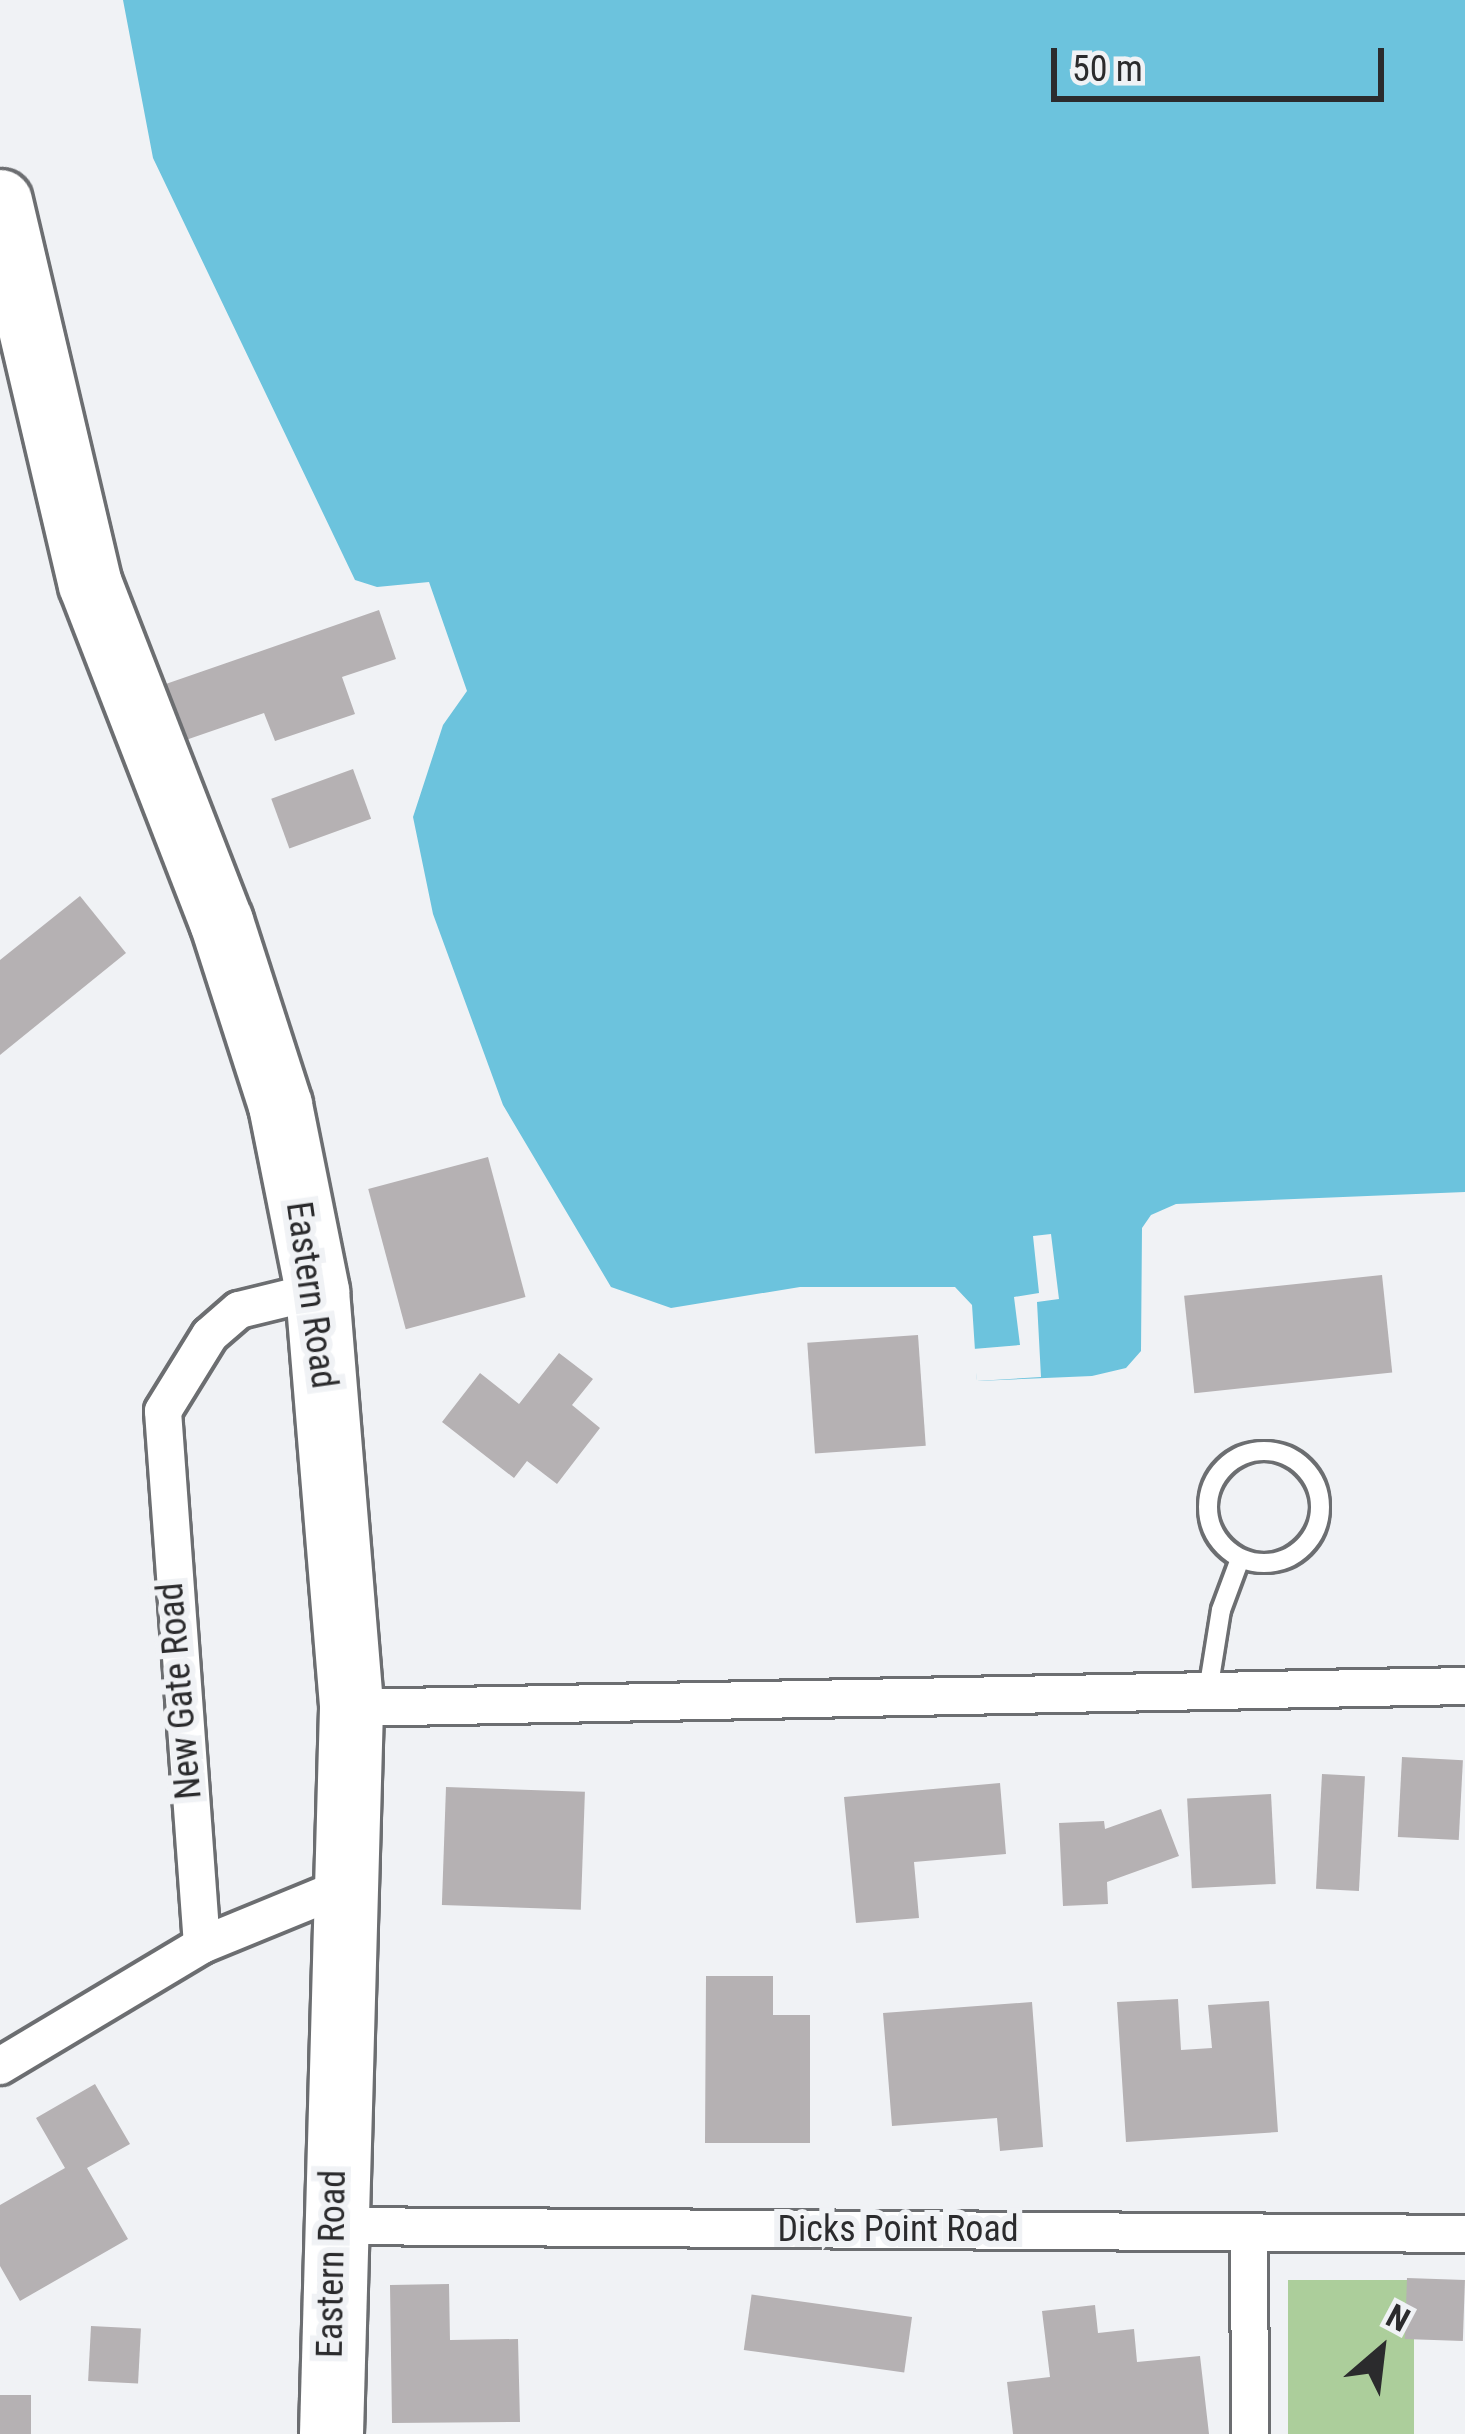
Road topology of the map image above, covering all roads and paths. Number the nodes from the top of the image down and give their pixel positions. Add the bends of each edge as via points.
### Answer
1 (0, 201) edge
2 (317, 1291) junction
3 (1240, 1559) junction
4 (1465, 1686) edge
5 (1208, 1691) junction
6 (351, 1708) junction
7 (346, 1886) junction
8 (202, 1945) junction
9 (0, 2066) edge
10 (331, 2226) junction
11 (1249, 2232) junction
12 (1465, 2234) edge
13 (331, 2434) edge
14 (1250, 2434) edge

1 - 2 highway, Eastern Road via 90,584 221,921 280,1105
2 - 6 highway, Eastern Road
2 - 8 street, New Gate Road via 239,1310 210,1335 163,1411
3 - 3 lane via 1215,1538 1206,1506 1215,1475 1240,1454 1273,1449 1302,1463 1320,1491 1320,1523 1302,1551 1272,1564
3 - 5 lane via 1221,1610
4 - 5 street
5 - 6 street
6 - 7 highway, Eastern Road
7 - 8 street
7 - 10 highway, Eastern Road
8 - 9 street
10 - 11 street, Dicks Point Road
10 - 13 highway, Eastern Road
11 - 12 street, Dicks Point Road
11 - 14 street

